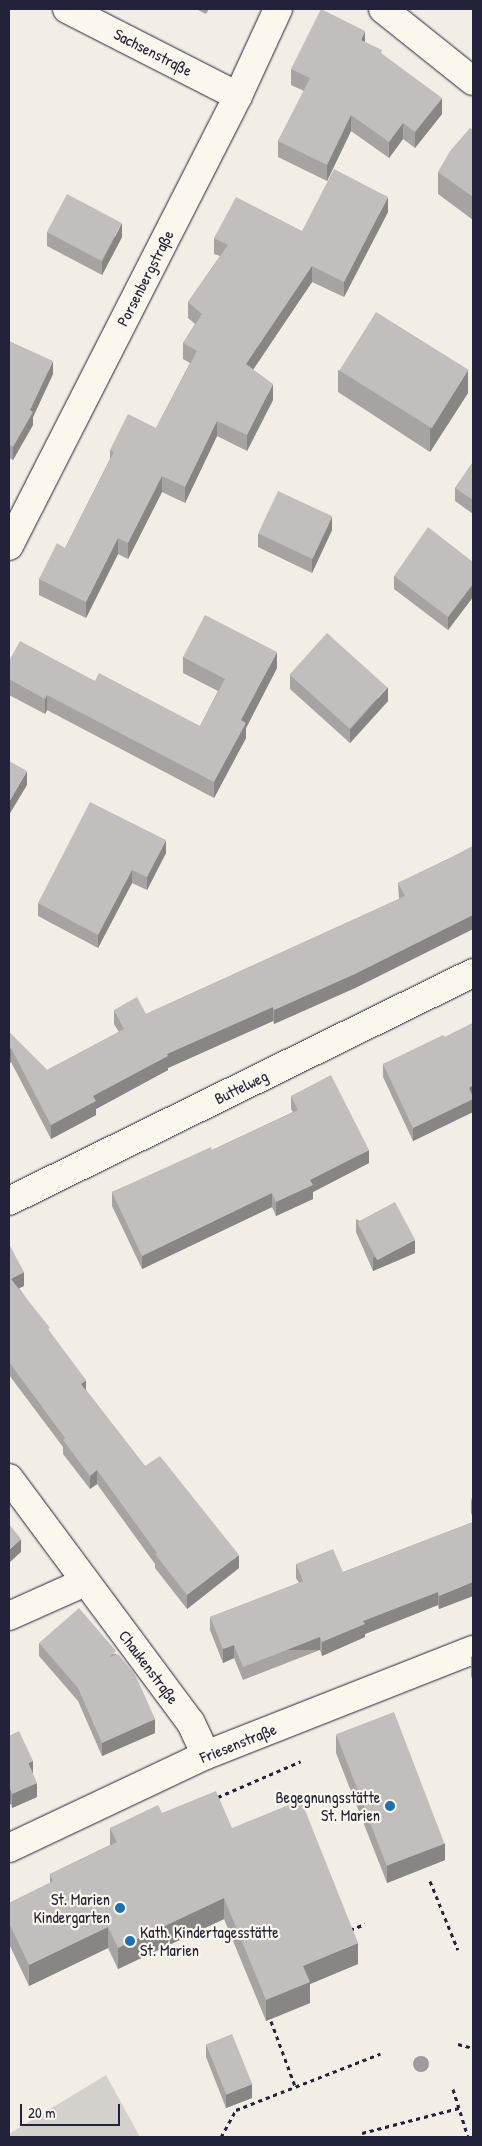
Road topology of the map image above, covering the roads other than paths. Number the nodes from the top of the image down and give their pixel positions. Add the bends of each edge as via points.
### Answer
1 (67, 9) edge
2 (278, 9) edge
3 (384, 9) edge
4 (473, 81) edge
5 (238, 96) junction
6 (9, 546) edge
7 (473, 972) edge
8 (9, 1201) edge
9 (9, 1478) edge
10 (86, 1582) junction
11 (9, 1616) edge
12 (473, 1650) edge
13 (206, 1755) junction
14 (9, 1848) edge

1 - 5 street, Sachsenstraße
2 - 5 street, Porsenbergstraße
3 - 4 street
5 - 6 street, Porsenbergstraße
7 - 8 street, Buttelweg
9 - 10 street, Chaukenstraße
10 - 11 street
10 - 13 street, Chaukenstraße via 191,1724
12 - 13 street, Friesenstraße
13 - 14 street, Friesenstraße

